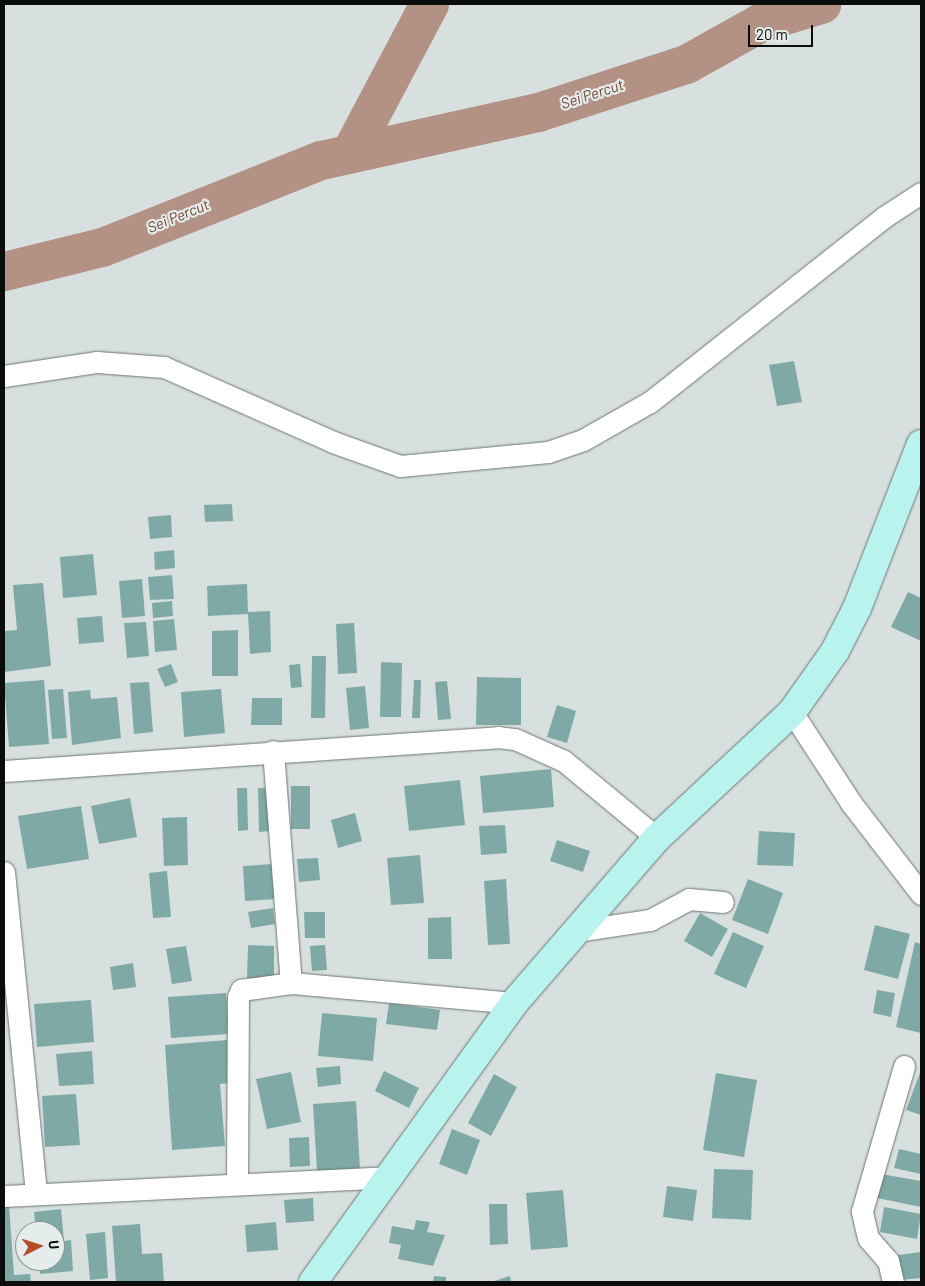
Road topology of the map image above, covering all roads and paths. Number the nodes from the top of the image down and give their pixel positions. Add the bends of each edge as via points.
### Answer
1 (921, 193) edge
2 (4, 376) edge
3 (921, 444) edge
4 (792, 712) junction
5 (273, 752) junction
6 (4, 771) edge
7 (658, 838) junction
8 (4, 872) edge
9 (921, 894) edge
10 (723, 902) dead end
11 (576, 931) junction
12 (291, 983) junction
13 (514, 1003) junction
14 (904, 1066) dead end
15 (392, 1177) junction
16 (237, 1182) junction
17 (36, 1193) junction
18 (4, 1196) edge
19 (313, 1282) edge
20 (893, 1282) edge

1 - 2 street via 884,217 650,402 583,440 548,452 400,466 333,442 164,367 97,362
3 - 4 main road via 857,608 835,651
4 - 7 main road
4 - 9 street via 851,803
5 - 6 street
5 - 7 street via 515,739 564,761
5 - 12 street
7 - 11 main road
8 - 17 street
10 - 11 street via 689,899 650,920
11 - 13 main road
12 - 13 street
12 - 16 street via 238,994
13 - 15 main road
14 - 20 street via 862,1211 863,1225 888,1261
15 - 16 street
15 - 19 main road
16 - 17 street
17 - 18 street

